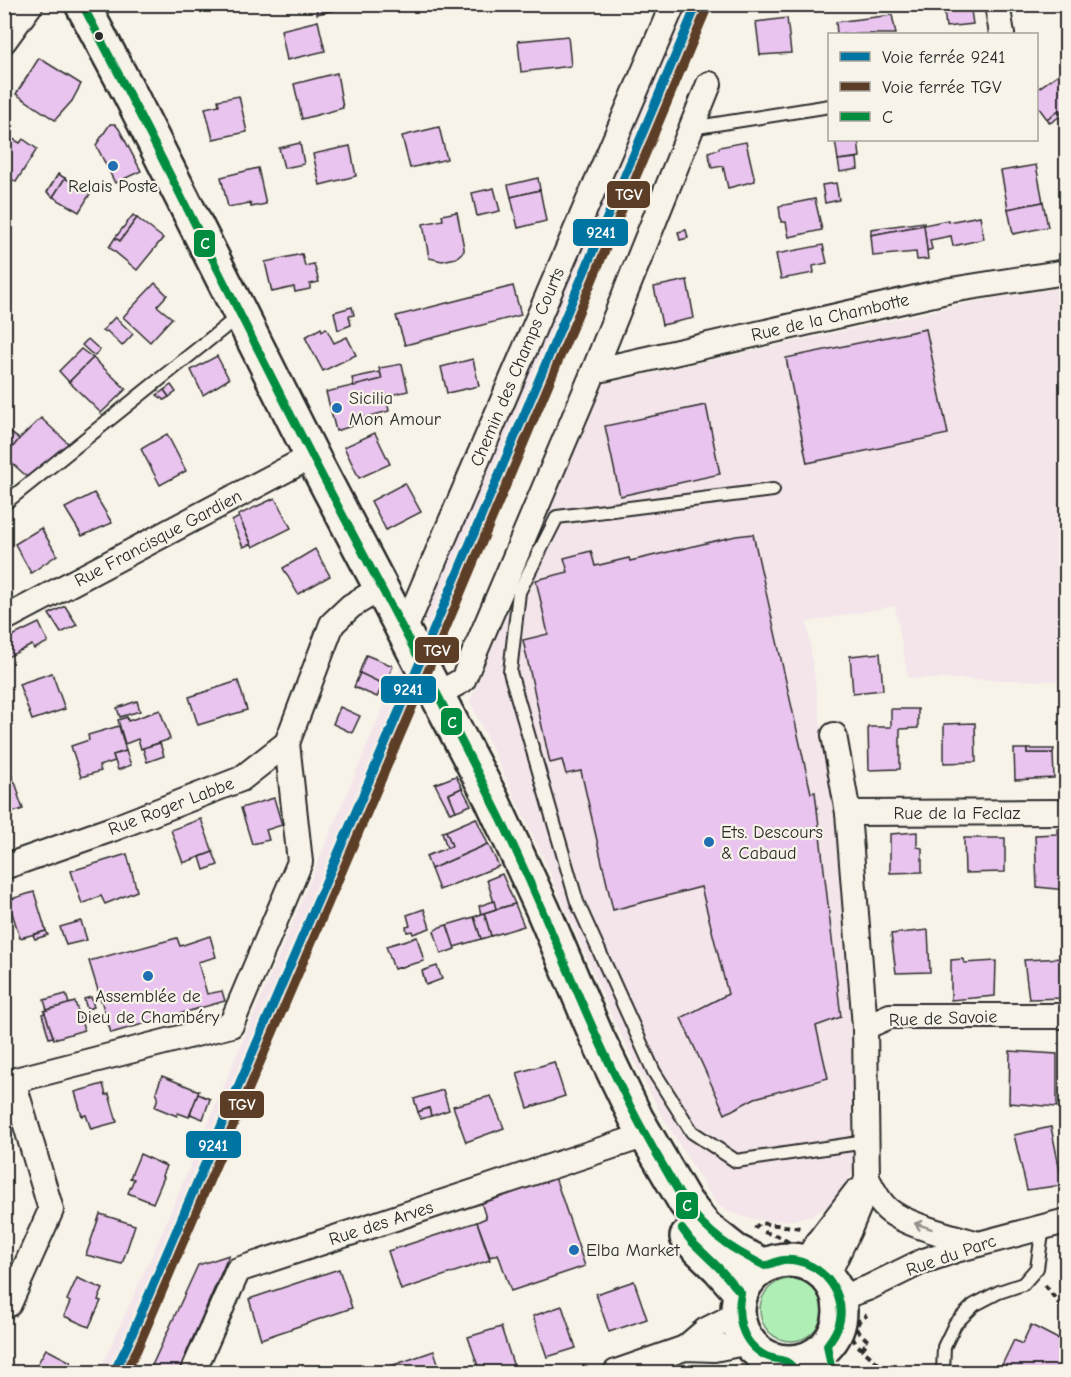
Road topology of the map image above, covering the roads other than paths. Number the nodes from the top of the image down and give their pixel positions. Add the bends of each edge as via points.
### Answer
1 (30, 4) edge
2 (82, 4) edge
3 (673, 4) edge
4 (998, 4) edge
5 (1002, 33) edge
6 (4, 41) edge
7 (709, 84) dead end
8 (828, 106) edge
9 (691, 129) junction
10 (1066, 272) edge
11 (240, 315) junction
12 (594, 371) junction
13 (312, 456) junction
14 (773, 490) dead end
15 (4, 504) edge
16 (381, 588) junction
17 (4, 619) edge
18 (404, 631) junction
19 (438, 694) junction
20 (834, 735) dead end
21 (287, 743) junction
22 (1066, 812) edge
23 (848, 813) junction
24 (4, 867) edge
25 (1066, 1016) edge
26 (864, 1027) junction
27 (596, 1035) junction
28 (9, 1082) edge
29 (627, 1131) junction
30 (866, 1142) junction
31 (867, 1178) junction
32 (701, 1221) junction
33 (1066, 1221) edge
34 (1042, 1227) junction
35 (978, 1244) junction
36 (765, 1266) junction
37 (827, 1301) edge
38 (9, 1304) dead end
39 (743, 1316) junction
40 (786, 1367) edge
41 (193, 1372) edge
42 (616, 1372) edge
43 (943, 1372) edge

1 - 6 street
2 - 11 main road
3 - 18 street, Chemin des Champs Courts
4 - 5 street
7 - 9 street
8 - 9 lane
9 - 12 street
10 - 12 street, Rue de la Chambotte via 951,290
11 - 13 main road
11 - 15 lane
12 - 19 street via 463,680
13 - 16 main road
13 - 17 street, Rue Francisque Gardien
14 - 30 lane via 557,517 519,592 510,672 577,902 654,1072 692,1132 736,1161
16 - 18 main road
16 - 21 street via 351,606 333,624
18 - 19 main road
19 - 27 main road via 539,900
20 - 23 street
21 - 24 street, Rue Roger Labbe via 241,778
21 - 28 street via 300,862 231,1025
22 - 23 street, Rue de la Feclaz
23 - 26 street
25 - 26 street, Rue de Savoie via 890,1016
26 - 30 street, Rue de Savoie
27 - 29 main road via 607,1083
27 - 32 main road via 666,1172
28 - 38 street via 51,1210
29 - 32 main road via 639,1142 681,1212
29 - 39 main road via 663,1203 691,1241 720,1268
29 - 41 street, Rue des Arves via 238,1270
30 - 31 street, Rue de Savoie
35 -> 31 street via 908,1222 887,1209
31 - 37 street
31 - 37 street, Rue de Savoie
32 - 36 main road via 735,1251
33 - 34 street, Rue du Parc
34 - 35 street, Rue du Parc
34 - 43 lane via 1037,1268 1023,1284 974,1305 955,1324 944,1347
35 - 37 street, Rue du Parc via 921,1262 868,1288
36 - 37 main road via 788,1260
36 - 39 main road via 751,1277
37 - 40 main road via 816,1354
39 - 40 main road via 761,1354
39 - 42 street via 714,1349 685,1348

